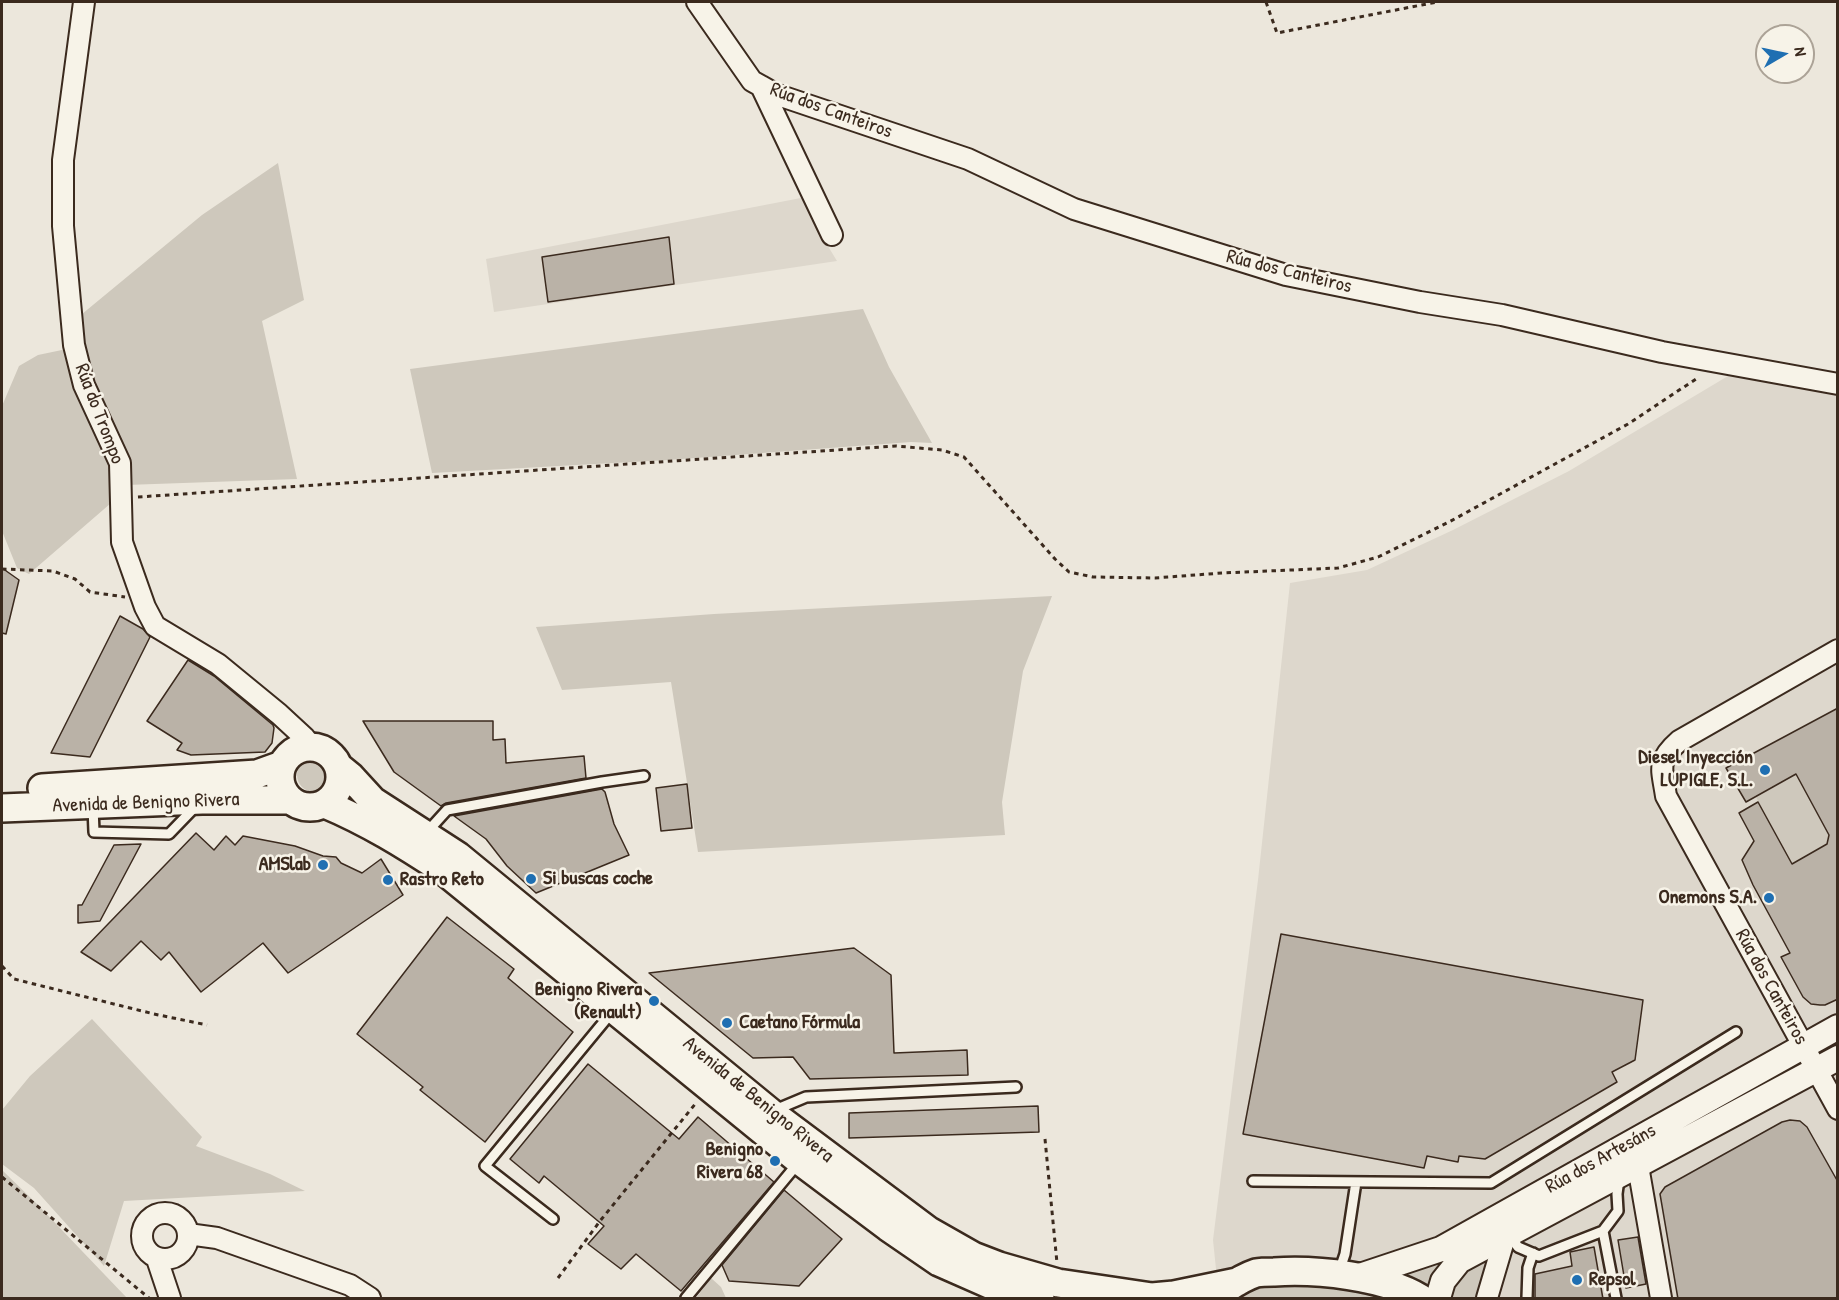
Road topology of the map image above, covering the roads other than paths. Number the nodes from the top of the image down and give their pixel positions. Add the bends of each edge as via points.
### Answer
1 (84, 2) edge
2 (697, 2) edge
3 (761, 86) junction
4 (832, 235) dead end
5 (1838, 384) edge
6 (1838, 650) edge
7 (306, 747) junction
8 (282, 765) junction
9 (339, 768) junction
10 (644, 776) dead end
11 (2, 790) edge
12 (290, 800) junction
13 (325, 804) junction
14 (2, 808) edge
15 (425, 834) junction
16 (614, 1010) junction
17 (1838, 1027) edge
18 (1736, 1032) dead end
19 (1803, 1046) junction
20 (1838, 1058) edge
21 (1816, 1071) junction
22 (1016, 1088) dead end
23 (1838, 1109) edge
24 (770, 1112) junction
25 (800, 1161) junction
26 (1629, 1171) junction
27 (1253, 1181) dead end
28 (1356, 1182) junction
29 (553, 1219) dead end
30 (1603, 1230) junction
31 (188, 1234) junction
32 (1507, 1236) junction
33 (1533, 1253) junction
34 (158, 1258) junction
35 (1348, 1275) junction
36 (1227, 1290) edge
37 (1049, 1291) edge
38 (170, 1299) edge
39 (370, 1299) edge
40 (686, 1299) edge
41 (1420, 1299) edge
42 (1438, 1299) edge
43 (1487, 1299) edge
44 (1527, 1299) edge
45 (1616, 1299) edge
46 (1661, 1299) edge

1 - 7 street, Rúa do Trompo via 63,160 63,226 74,345 84,385 120,463 122,542 155,626 218,664 305,738
2 - 3 street via 753,81
3 - 4 street
3 - 5 street, Rúa dos Canteiros via 968,159 1074,209 1286,275
6 - 19 street, Rúa dos Canteiros via 1678,741 1665,753 1662,764 1666,796
7 - 8 main road via 296,750
7 - 9 main road via 327,751
8 - 11 main road, Avenida de Benigno Rivera via 249,775
8 - 12 main road via 280,784
9 - 13 main road via 337,792
9 - 15 main road, Avenida de Benigno Rivera via 373,801
10 - 15 lane via 447,810
12 - 13 main road via 307,808
12 - 14 main road, Avenida de Benigno Rivera
13 - 16 main road, Avenida de Benigno Rivera via 394,838 442,870
15 - 24 main road, Avenida de Benigno Rivera via 458,856
16 - 25 main road, Avenida de Benigno Rivera
16 - 29 lane via 485,1166
17 - 19 street, Rúa dos Artesáns
18 - 28 lane via 1491,1183
19 - 21 street, Rúa dos Canteiros
19 - 35 street, Rúa dos Artesáns via 1441,1249
20 - 21 street, Rúa dos Artesáns
21 - 23 street, Rúa dos Canteiros
21 - 26 street, Rúa dos Artesáns
22 - 24 lane via 806,1097
24 - 37 main road, Avenida de Benigno Rivera via 929,1231
25 - 37 main road, Avenida de Benigno Rivera via 939,1262 1005,1291
25 - 40 lane
26 - 30 lane via 1617,1194 1618,1210
26 - 32 street, Rúa dos Artesáns
26 - 46 street
27 - 28 lane
28 - 35 lane via 1345,1254
30 - 33 lane via 1539,1256
30 - 45 lane
31 - 34 street via 182,1252 170,1259
31 - 34 street via 177,1216 163,1213 150,1218 142,1230 143,1244
31 - 39 street via 217,1239 350,1285
32 - 33 lane via 1518,1247
32 - 42 street, Rúa dos Artesáns via 1459,1261 1443,1281
32 - 43 street
33 - 44 lane via 1528,1268
34 - 38 street
35 - 36 main road, Avenida de Benigno Rivera via 1299,1270 1256,1273
35 - 41 main road, Avenida de Benigno Rivera
36 - 37 main road, Avenida de Benigno Rivera via 1152,1297

